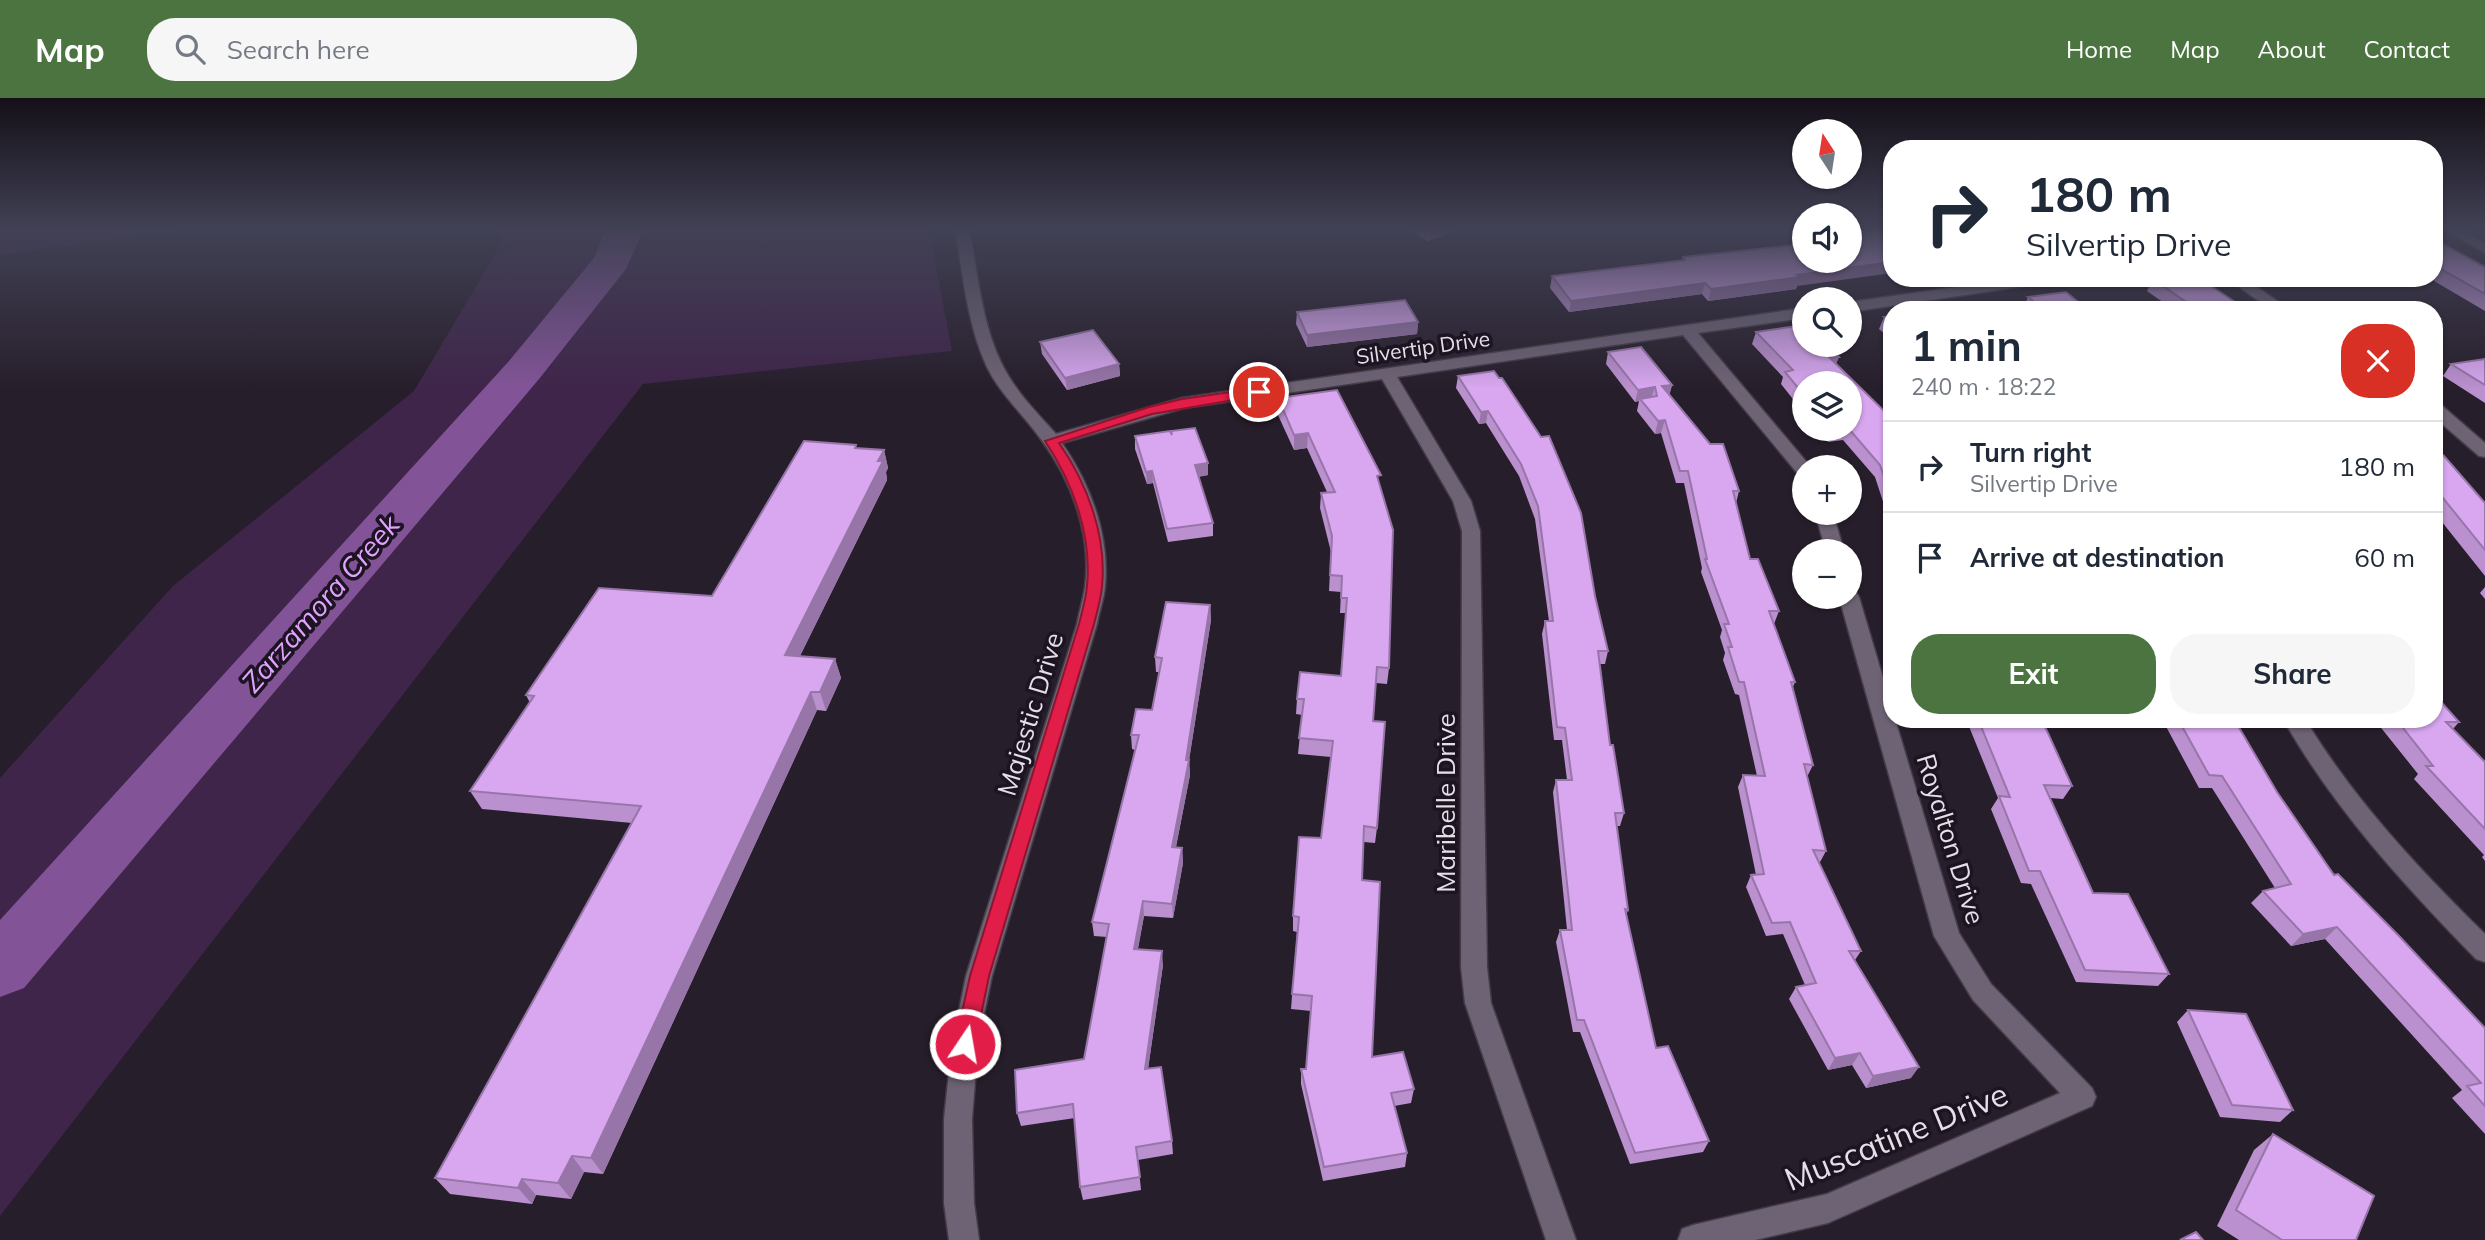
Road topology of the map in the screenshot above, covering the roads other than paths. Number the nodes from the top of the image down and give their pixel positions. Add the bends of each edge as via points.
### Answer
1 (973, 282) edge
2 (1991, 287) edge
3 (2248, 287) edge
4 (1950, 293) junction
5 (1893, 301) edge
6 (1959, 301) edge
7 (2268, 301) edge
8 (1883, 302) edge
9 (1862, 305) edge
10 (1792, 315) edge
11 (1687, 330) junction
12 (1387, 374) junction
13 (2443, 416) edge
14 (1051, 441) junction
15 (2485, 452) edge
16 (1792, 456) edge
17 (1852, 609) edge
18 (1883, 715) edge
19 (1887, 728) edge
20 (2300, 728) edge
21 (2485, 951) edge
22 (2082, 1097) joint
23 (964, 1240) edge
24 (1561, 1240) edge
25 (1693, 1240) edge

1 - 14 street, Majestic Drive via 994,365 1009,391
2 - 4 street
3 - 7 street
4 - 5 street
4 - 6 street
8 - 9 street
10 - 11 street, Silvertip Drive
11 - 12 street, Silvertip Drive
11 - 16 street
12 - 14 street, Silvertip Drive via 1182,403
12 - 24 street, Maribelle Drive via 1462,501 1471,531 1478,1003
13 - 15 street
14 - 23 street, Majestic Drive via 1081,493 1094,551 1095,587 979,976 965,1044 958,1119
17 - 18 street, Royalton Drive
19 - 22 street, Royalton Drive via 1947,936 1982,992
20 - 21 street via 2354,805 2439,905
22 - 25 street, Muscatine Drive via 1828,1208

